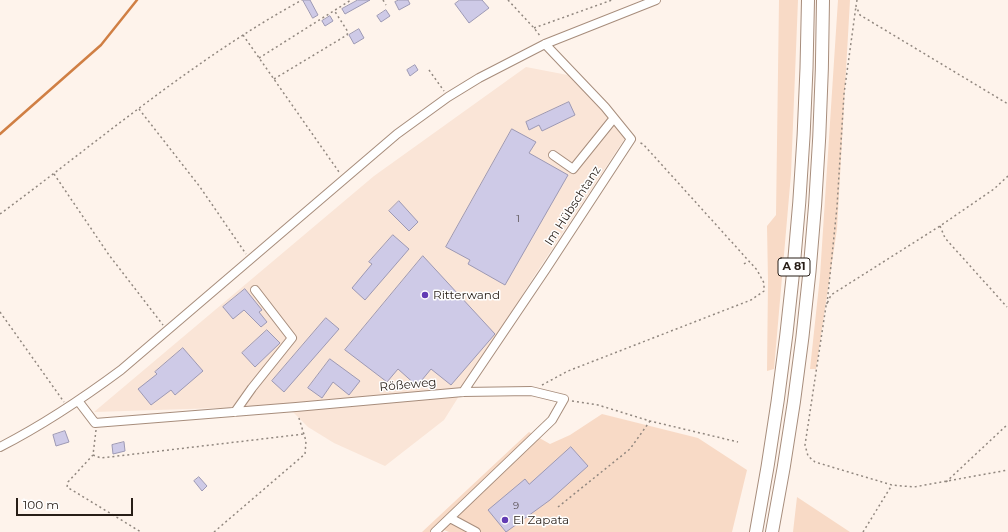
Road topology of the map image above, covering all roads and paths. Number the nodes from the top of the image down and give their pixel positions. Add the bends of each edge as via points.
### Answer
1 (302, 0) edge
2 (351, 0) edge
3 (383, 0) edge
4 (508, 0) edge
5 (612, 0) edge
6 (656, 0) edge
7 (808, 0) edge
8 (823, 0) edge
9 (856, 0) edge
10 (386, 5) dead end
11 (856, 6) junction
12 (334, 10) junction
13 (534, 28) junction
14 (243, 34) junction
15 (545, 44) junction
16 (259, 58) junction
17 (429, 70) dead end
18 (274, 79) junction
19 (448, 97) junction
20 (1008, 104) edge
21 (139, 109) junction
22 (614, 118) junction
23 (630, 139) junction
24 (553, 155) dead end
25 (54, 174) junction
26 (1008, 176) edge
27 (344, 179) junction
28 (0, 214) edge
29 (940, 226) junction
30 (251, 261) junction
31 (748, 261) junction
32 (744, 264) dead end
33 (255, 290) dead end
34 (826, 306) junction
35 (1007, 307) edge
36 (0, 312) edge
37 (168, 331) junction
38 (530, 391) junction
39 (463, 392) junction
40 (564, 399) junction
41 (79, 402) junction
42 (69, 408) junction
43 (296, 408) junction
44 (235, 412) junction
45 (650, 421) junction
46 (95, 423) junction
47 (1008, 424) edge
48 (304, 434) junction
49 (738, 442) dead end
50 (0, 447) edge
51 (92, 455) junction
52 (1008, 470) edge
53 (946, 482) junction
54 (892, 485) junction
55 (779, 494) junction
56 (558, 507) dead end
57 (450, 518) junction
58 (141, 532) edge
59 (214, 532) edge
60 (435, 532) edge
61 (476, 532) edge
62 (756, 532) edge
63 (772, 532) edge
64 (777, 532) edge
65 (862, 532) edge

1 - 14 path
2 - 12 path
3 - 10 path
4 - 13 path
5 - 13 path
6 - 15 street
7 - 62 highway, A 81 via 804,121 790,310 775,424
8 - 55 highway, A 81 via 813,246 792,418
9 - 11 path
11 - 20 path via 860,15
11 - 34 path via 844,94 837,207
12 - 16 path
12 - 18 path via 346,28 347,35
13 - 15 path
14 - 16 path
14 - 21 path
15 - 19 street
15 - 22 street
16 - 18 path
17 - 19 path
18 - 27 path
19 - 27 street
21 - 25 path
21 - 30 path via 200,187
22 - 23 street
22 - 24 street via 573,169
23 - 31 path via 643,144
23 - 39 street, Im Hübschtanz
25 - 28 path
25 - 37 path via 109,255
26 - 29 path via 994,189
27 - 30 street
29 - 34 path via 840,288 831,295
29 - 35 path via 945,238
30 - 37 street
31 - 32 path
31 - 38 path via 764,283 764,291 752,300 568,371
33 - 44 street via 292,338
34 - 54 path via 805,444 808,456 815,462
36 - 42 path
37 - 41 street
38 - 39 street, Rößeweg
38 - 40 street, Rößeweg
39 - 43 street, Rößeweg
40 - 45 path via 598,405
40 - 57 street via 552,420
41 - 42 street
41 - 46 street
42 - 50 street
43 - 44 street, Rößeweg
43 - 48 path
44 - 46 street, Rößeweg
45 - 49 path
45 - 56 path via 630,449
46 - 51 path via 97,429
47 - 53 path
48 - 51 path via 101,458
48 - 59 path via 305,454
51 - 58 path via 68,482 67,487
52 - 53 path
53 - 54 path via 914,487
54 - 65 path
55 - 63 highway, A 81
55 - 64 highway
57 - 60 street
57 - 61 street

